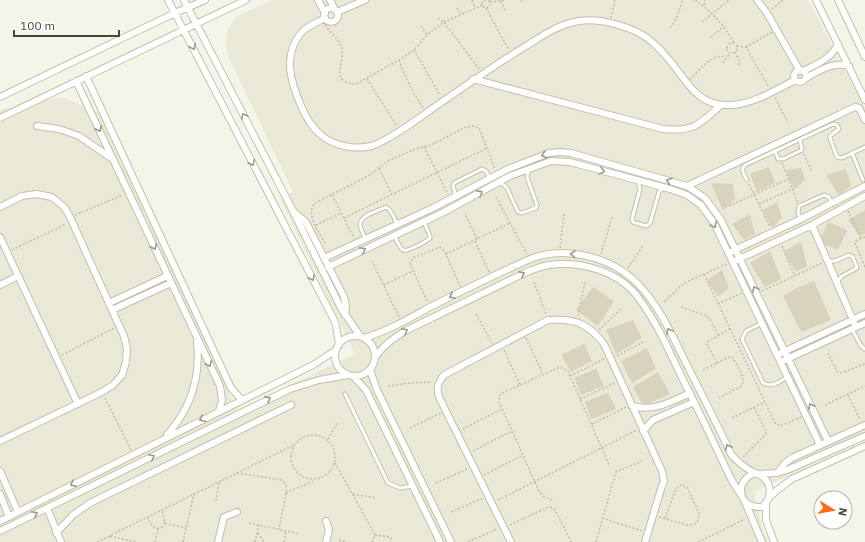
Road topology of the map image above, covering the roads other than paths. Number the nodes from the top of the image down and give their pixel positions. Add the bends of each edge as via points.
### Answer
1 (168, 0) edge
2 (184, 0) edge
3 (205, 0) edge
4 (246, 0) edge
5 (318, 0) edge
6 (330, 0) edge
7 (365, 0) edge
8 (757, 0) edge
9 (816, 0) edge
10 (838, 0) edge
11 (187, 8) junction
12 (336, 11) junction
13 (175, 13) junction
14 (323, 17) junction
15 (196, 24) junction
16 (184, 30) junction
17 (838, 44) junction
18 (865, 57) edge
19 (216, 62) junction
20 (848, 66) junction
21 (204, 70) junction
22 (801, 71) junction
23 (86, 76) junction
24 (806, 78) junction
25 (473, 79) junction
26 (795, 80) junction
27 (76, 81) junction
28 (0, 97) edge
29 (865, 100) edge
30 (721, 105) junction
31 (101, 108) junction
32 (92, 114) junction
33 (0, 118) edge
34 (865, 120) edge
35 (37, 126) dead end
36 (800, 140) junction
37 (865, 147) edge
38 (774, 151) junction
39 (852, 153) junction
40 (113, 160) junction
41 (530, 169) junction
42 (490, 178) junction
43 (747, 180) road end
44 (638, 181) junction
45 (864, 183) edge
46 (496, 184) junction
47 (687, 186) junction
48 (664, 187) junction
49 (865, 196) edge
50 (453, 197) junction
51 (832, 204) junction
52 (0, 207) edge
53 (293, 211) junction
54 (802, 219) junction
55 (424, 222) junction
56 (397, 224) junction
57 (812, 225) junction
58 (394, 235) junction
59 (0, 237) edge
60 (366, 239) junction
61 (736, 249) junction
62 (728, 253) junction
63 (324, 258) junction
64 (740, 258) junction
65 (827, 261) junction
66 (732, 262) junction
67 (328, 267) junction
68 (18, 276) junction
69 (167, 276) junction
70 (837, 282) junction
71 (171, 283) junction
72 (0, 285) edge
73 (109, 303) junction
74 (112, 310) junction
75 (865, 314) edge
76 (345, 315) junction
77 (853, 320) junction
78 (762, 323) junction
79 (865, 323) edge
80 (854, 328) junction
81 (196, 337) junction
82 (362, 337) junction
83 (337, 348) junction
84 (865, 348) edge
85 (785, 352) junction
86 (777, 355) junction
87 (376, 356) junction
88 (788, 358) junction
89 (780, 362) junction
90 (370, 370) junction
91 (351, 376) junction
92 (788, 378) junction
93 (690, 393) junction
94 (345, 394) dead end
95 (242, 400) junction
96 (694, 402) junction
97 (78, 404) junction
98 (291, 405) dead end
99 (631, 405) junction
100 (219, 411) junction
101 (864, 425) edge
102 (642, 429) junction
103 (865, 436) edge
104 (164, 438) junction
105 (0, 441) edge
106 (828, 441) junction
107 (820, 445) junction
108 (865, 446) edge
109 (0, 471) edge
110 (777, 473) junction
111 (92, 474) junction
112 (757, 474) junction
113 (96, 484) junction
114 (413, 486) junction
115 (0, 494) edge
116 (743, 498) junction
117 (768, 501) junction
118 (47, 508) junction
119 (18, 512) junction
120 (237, 512) dead end
121 (9, 517) junction
122 (0, 521) edge
123 (326, 521) dead end
124 (0, 531) edge
125 (56, 533) junction
126 (61, 542) edge
127 (218, 542) edge
128 (326, 542) edge
129 (440, 542) edge
130 (451, 542) edge
131 (511, 542) edge
132 (645, 542) edge
133 (762, 542) edge
134 (774, 542) edge

1 - 13 street
2 - 11 street
3 - 11 street
4 - 15 street
5 - 14 street
6 - 12 street
7 - 12 street
8 - 22 street
9 - 17 street
10 - 18 street
11 - 13 street
11 - 15 street
12 - 14 street via 330,9
12 - 14 street via 337,18 332,22
13 - 16 street
13 - 28 street
14 - 25 street via 302,32 294,46 290,61 290,78 309,122 321,136 337,144 354,148 372,146 401,131
15 - 16 street
15 - 19 street
16 -> 21 street
16 - 23 street
17 - 20 street
17 - 22 street via 829,58
19 - 21 street
53 -> 19 street
20 - 24 street via 833,65
20 - 29 street
21 -> 83 street via 332,316 336,325
22 - 24 street via 806,74
22 - 26 street via 795,75
23 - 27 street
23 - 31 street
24 - 26 street via 800,82
25 - 30 street via 663,129 689,129 700,124
25 - 30 street via 553,29 585,21 631,29 650,40 686,83 704,100
26 - 30 street via 741,104
27 - 32 street
27 - 33 street
31 - 32 street
31 - 95 street via 231,388
32 -> 40 street
34 - 47 street via 859,108 855,107
35 - 40 street via 59,129 79,136
36 - 38 lane
36 - 38 lane via 802,150 780,159
36 - 39 lane via 835,124 839,129 830,138 837,157 842,158
37 - 39 lane
38 - 43 lane via 745,165 743,172
39 - 45 lane
40 -> 69 street
41 -> 44 street via 551,161 565,161
41 - 46 street
41 - 46 lane via 528,180 537,204 536,208 522,214 518,212 507,188 501,183
42 - 46 street
47 -> 42 street via 560,152 538,156
42 - 50 street
42 - 50 lane via 482,169 454,183
44 - 48 street
44 - 48 lane via 640,189 632,220 646,226 650,223 659,192
45 - 51 street
55 -> 46 street
47 - 61 street via 706,198
48 -> 62 street via 687,195 701,205 714,223
49 - 57 street
50 - 56 street
51 - 54 street
51 - 54 lane via 829,197 824,194 799,206 798,213
52 - 73 street via 22,196 37,194 52,197 64,207
53 - 63 street via 305,222
53 - 76 street
54 - 61 street
55 - 58 street
55 - 58 lane via 430,238 408,250 401,248
56 - 60 street
56 - 60 lane via 392,212 386,207 363,218 360,226
57 - 64 street
57 - 65 street
67 -> 58 street
59 - 68 street
60 - 63 street
61 - 62 street
61 - 64 street
62 - 66 street
63 - 67 street
64 - 66 street
85 -> 64 street
65 - 70 street
65 - 70 lane via 853,256 857,268 842,276
66 - 78 street
67 - 76 street via 346,302
68 - 72 street
68 - 97 street
69 - 71 street
69 - 73 street
70 - 77 street
71 - 74 street
71 - 81 street
73 - 74 street
74 - 97 street via 127,349 122,375 113,385
75 - 77 street
76 - 82 street
77 - 80 street
77 - 85 street
78 - 86 street
78 - 92 lane via 746,331 742,340 763,383 772,386
79 - 80 street
80 - 84 lane via 861,346
80 - 88 street
81 -> 100 street via 220,386 222,400
81 - 104 street via 197,374 193,392 186,409
82 - 83 street via 352,336 344,339
82 - 87 street via 370,342
112 -> 82 street via 746,469 731,454 669,329 650,299 625,273 599,259 580,254 544,255 462,291 384,331
83 - 91 street via 337,365 342,372
83 - 95 street via 313,364
85 - 86 street
85 - 88 street
86 - 89 street
87 - 90 street
87 -> 93 street via 394,337 529,271 548,265 568,264 601,271 620,281 636,295 661,333
88 - 89 street
106 -> 88 street
89 - 92 street
90 - 91 street via 363,375
90 - 130 street via 377,390
113 -> 91 street via 290,389 319,380
91 - 114 street via 366,390
92 - 107 street
93 - 96 street
93 - 99 street via 657,408 640,409
94 - 114 lane via 388,483 400,488
95 - 100 street
96 - 102 street via 653,420
96 - 116 street via 731,479
97 - 105 street
98 - 125 street via 90,503 73,515
99 - 102 street
99 - 131 street via 604,344 587,327 563,319 548,320 444,375 438,382 437,390
100 -> 104 street
101 - 106 street
102 - 132 street via 663,476
103 - 110 street
104 - 111 street
106 - 107 street
107 - 110 street via 789,460
108 - 117 street via 792,479
109 - 119 street
110 - 112 street
111 - 113 street
111 -> 119 street
112 - 116 street via 745,479 741,489
112 - 117 street via 768,484
113 - 118 street
114 - 129 street
115 - 121 street
116 - 117 street via 757,508
116 - 133 street
117 - 134 street via 766,520
124 -> 118 street
118 - 125 street
119 - 121 street
120 - 127 street via 224,517
121 - 122 street
123 - 128 street via 329,530
125 - 126 street

